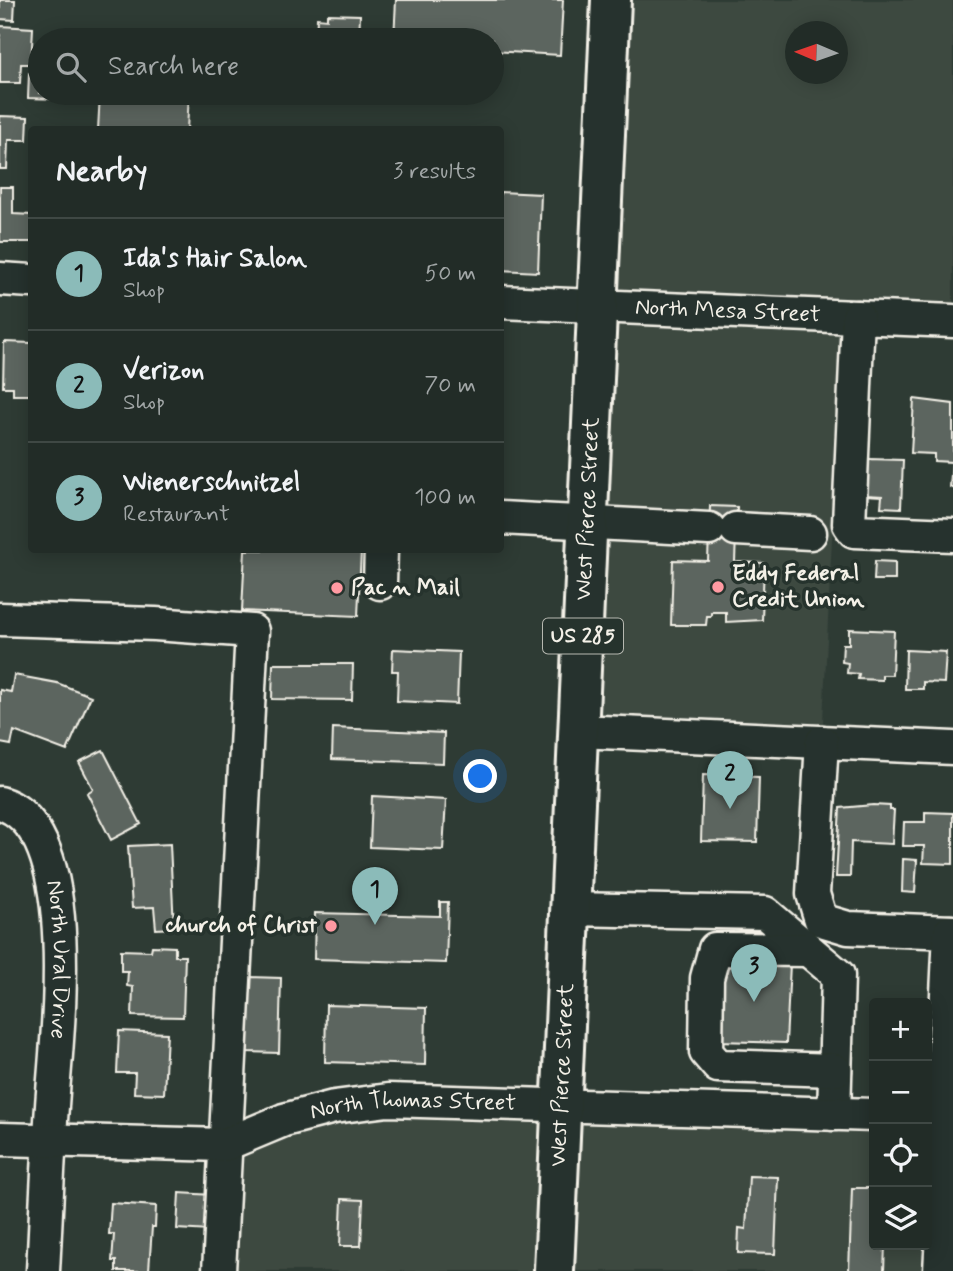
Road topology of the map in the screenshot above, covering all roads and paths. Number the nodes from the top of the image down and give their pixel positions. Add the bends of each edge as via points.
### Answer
1 (611, 0) edge
2 (0, 279) edge
3 (28, 281) edge
4 (504, 302) edge
5 (596, 306) junction
6 (858, 317) junction
7 (953, 321) edge
8 (504, 518) edge
9 (587, 522) junction
10 (810, 533) dead end
11 (953, 535) edge
12 (381, 553) edge
13 (380, 583) dead end
14 (0, 620) edge
15 (578, 731) junction
16 (822, 742) junction
17 (953, 748) edge
18 (0, 803) edge
19 (570, 909) junction
20 (952, 932) edge
21 (808, 950) junction
22 (835, 1070) junction
23 (561, 1104) junction
24 (834, 1114) junction
25 (869, 1115) edge
26 (940, 1118) edge
27 (0, 1139) edge
28 (50, 1141) junction
29 (224, 1145) junction
30 (43, 1271) edge
31 (219, 1271) edge
32 (554, 1271) edge
33 (940, 1271) edge

1 - 5 highway, West Pierce Street / US 285
2 - 3 street
4 - 5 street, North Mesa Street
5 - 6 street, North Mesa Street
5 - 9 highway, West Pierce Street / US 285
6 - 7 street, North Mesa Street
6 - 11 street via 849,524 854,531
8 - 9 street
9 - 10 street
9 - 15 highway, West Pierce Street / US 285
12 - 13 street
14 - 29 street via 252,631
15 - 16 street
15 - 19 highway, West Pierce Street / US 285
16 - 17 street
16 - 20 street via 813,894 821,920 848,928
18 - 28 street, North Ural Drive via 30,824 53,877 60,973
19 - 21 street via 765,913
19 - 23 highway, West Pierce Street / US 285
20 - 26 street
21 - 22 street via 838,975
21 - 22 street via 715,949 707,978 706,1052 718,1066
22 - 24 street
23 - 24 street, North Thomas Street
23 - 29 street, North Thomas Street via 388,1100 285,1120
23 - 32 highway, West Pierce Street / US 285
24 - 25 street, North Thomas Street
26 - 33 street via 944,1183
27 - 28 street, North Thomas Street
28 - 29 street, North Thomas Street
28 - 30 street, North Ural Drive
29 - 31 street

